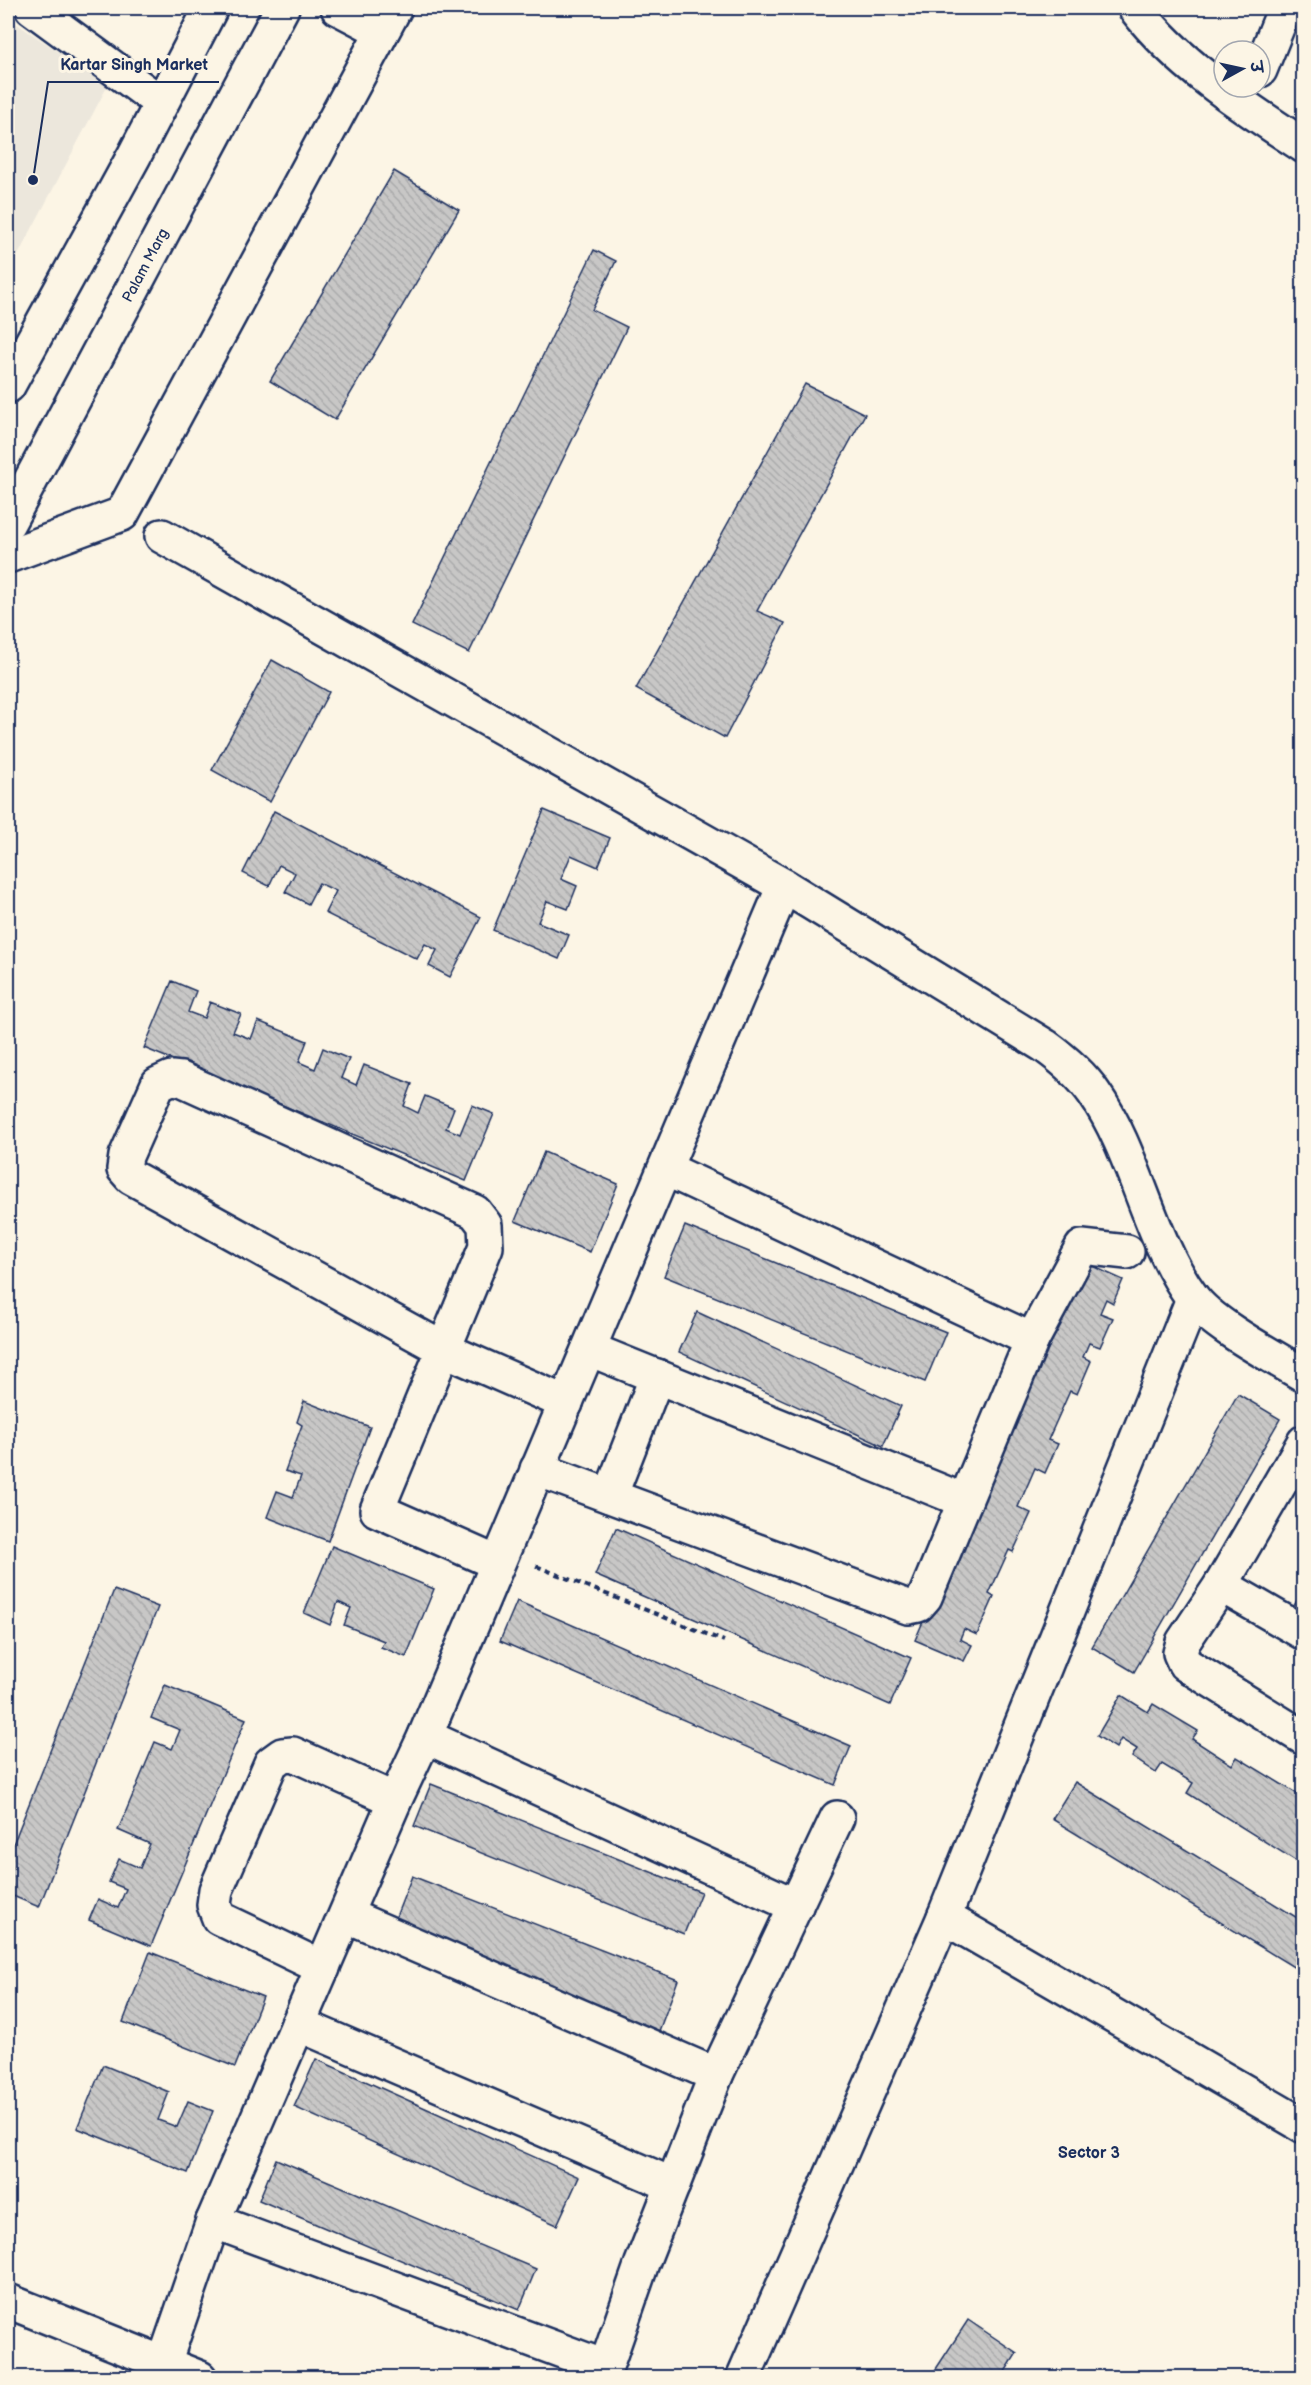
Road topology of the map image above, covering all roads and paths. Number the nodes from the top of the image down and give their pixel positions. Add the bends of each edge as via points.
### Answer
1 (32, 8) edge
2 (211, 8) edge
3 (282, 8) edge
4 (338, 8) edge
5 (1136, 8) edge
6 (1285, 8) edge
7 (388, 19) edge
8 (1272, 40) edge
9 (1212, 75) edge
10 (1251, 99) edge
11 (161, 103) junction
12 (1304, 146) edge
13 (8, 386) edge
14 (8, 523) edge
15 (162, 536) dead end
16 (8, 556) edge
17 (783, 886) junction
18 (666, 1169) junction
19 (1127, 1252) dead end
20 (1193, 1299) junction
21 (1032, 1340) junction
22 (443, 1349) junction
23 (589, 1349) junction
24 (657, 1376) junction
25 (1304, 1376) edge
26 (566, 1403) junction
27 (1304, 1442) edge
28 (537, 1469) junction
29 (610, 1496) junction
30 (965, 1501) junction
31 (500, 1558) junction
32 (1221, 1585) junction
33 (1304, 1633) edge
34 (724, 1641) dead end
35 (425, 1736) junction
36 (1304, 1738) edge
37 (395, 1800) junction
38 (837, 1818) dead end
39 (796, 1906) junction
40 (346, 1915) junction
41 (944, 1917) junction
42 (323, 1968) junction
43 (298, 2024) junction
44 (716, 2075) junction
45 (1304, 2126) edge
46 (673, 2185) junction
47 (213, 2221) junction
48 (8, 2301) edge
49 (164, 2363) junction
50 (604, 2372) edge
51 (200, 2378) edge
52 (743, 2378) edge

1 - 11 street
2 - 11 street
3 - 14 street, Palam Marg
4 - 7 street
5 - 9 street via 1181,57
6 - 8 street
7 - 16 street via 122,514
10 - 12 street
11 - 13 street
15 - 17 street
17 - 18 street
17 - 20 street via 1069,1064 1108,1116 1166,1250
18 - 21 street
18 - 23 street
19 - 21 street via 1082,1247
20 - 25 street via 1228,1328
20 - 41 street
21 - 30 street
22 - 22 street via 126,1173 123,1164 158,1084 180,1079 475,1212 485,1225 486,1247
22 - 26 street
22 - 31 street via 377,1510
23 - 24 street
23 - 26 street
24 - 29 street
24 - 30 street
26 - 28 street
27 - 32 street
28 - 29 street
28 - 31 street
29 - 30 street via 908,1607 918,1605 924,1597
31 - 34 path
31 - 35 street
32 - 33 street
32 - 36 street via 1183,1642 1181,1660
35 - 37 street
35 - 39 street
37 - 40 street
37 - 42 street via 293,1754 282,1755 271,1763 230,1858 213,1899 219,1918
38 - 39 street
39 - 44 street
40 - 42 street
40 - 44 street
41 - 45 street
41 - 52 street
42 - 43 street
43 - 46 street
43 - 47 street
44 - 46 street
46 - 50 street
47 - 49 street
47 - 50 street
48 - 49 street
49 - 51 street

